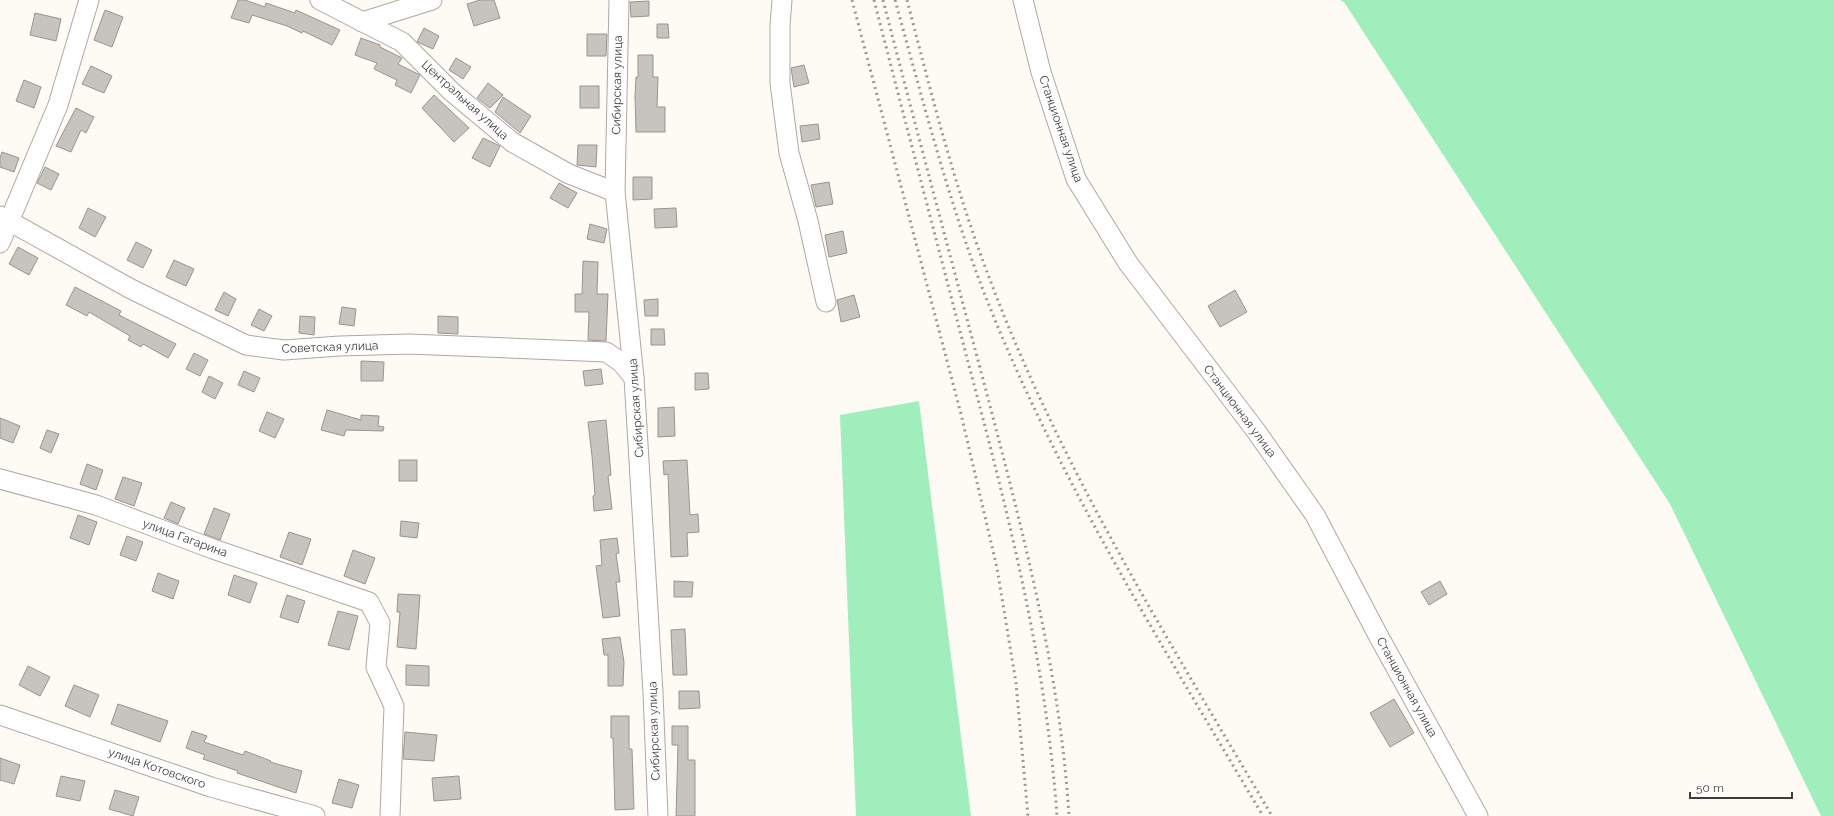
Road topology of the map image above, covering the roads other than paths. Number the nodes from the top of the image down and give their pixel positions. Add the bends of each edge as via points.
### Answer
1 (89, 0) edge
2 (320, 0) edge
3 (432, 0) edge
4 (619, 0) edge
5 (782, 0) edge
6 (1022, 0) edge
7 (362, 22) junction
8 (615, 192) junction
9 (5, 218) edge
10 (0, 243) edge
11 (826, 302) dead end
12 (634, 378) junction
13 (0, 479) edge
14 (0, 715) edge
15 (315, 816) edge
16 (390, 816) edge
17 (658, 816) edge
18 (1478, 816) edge

1 - 9 street via 58,105
2 - 7 street, Центральная улица
3 - 7 street
4 - 8 street, Сибирская улица
5 - 11 street via 780,83 789,153 808,221
6 - 18 street, Станционная улица via 1041,72 1076,179 1128,263 1256,431 1315,515
7 - 8 street, Центральная улица via 402,42 452,92 512,142 569,174
8 - 12 street, Сибирская улица
9 - 10 street
9 - 12 street, Советская улица via 131,289 246,345 284,350 409,344 606,352 621,362
12 - 17 street, Сибирская улица
13 - 16 street, улица Гагарина via 96,505 212,549 369,602 380,623 376,667 394,706
14 - 15 street, улица Котовского via 212,786

